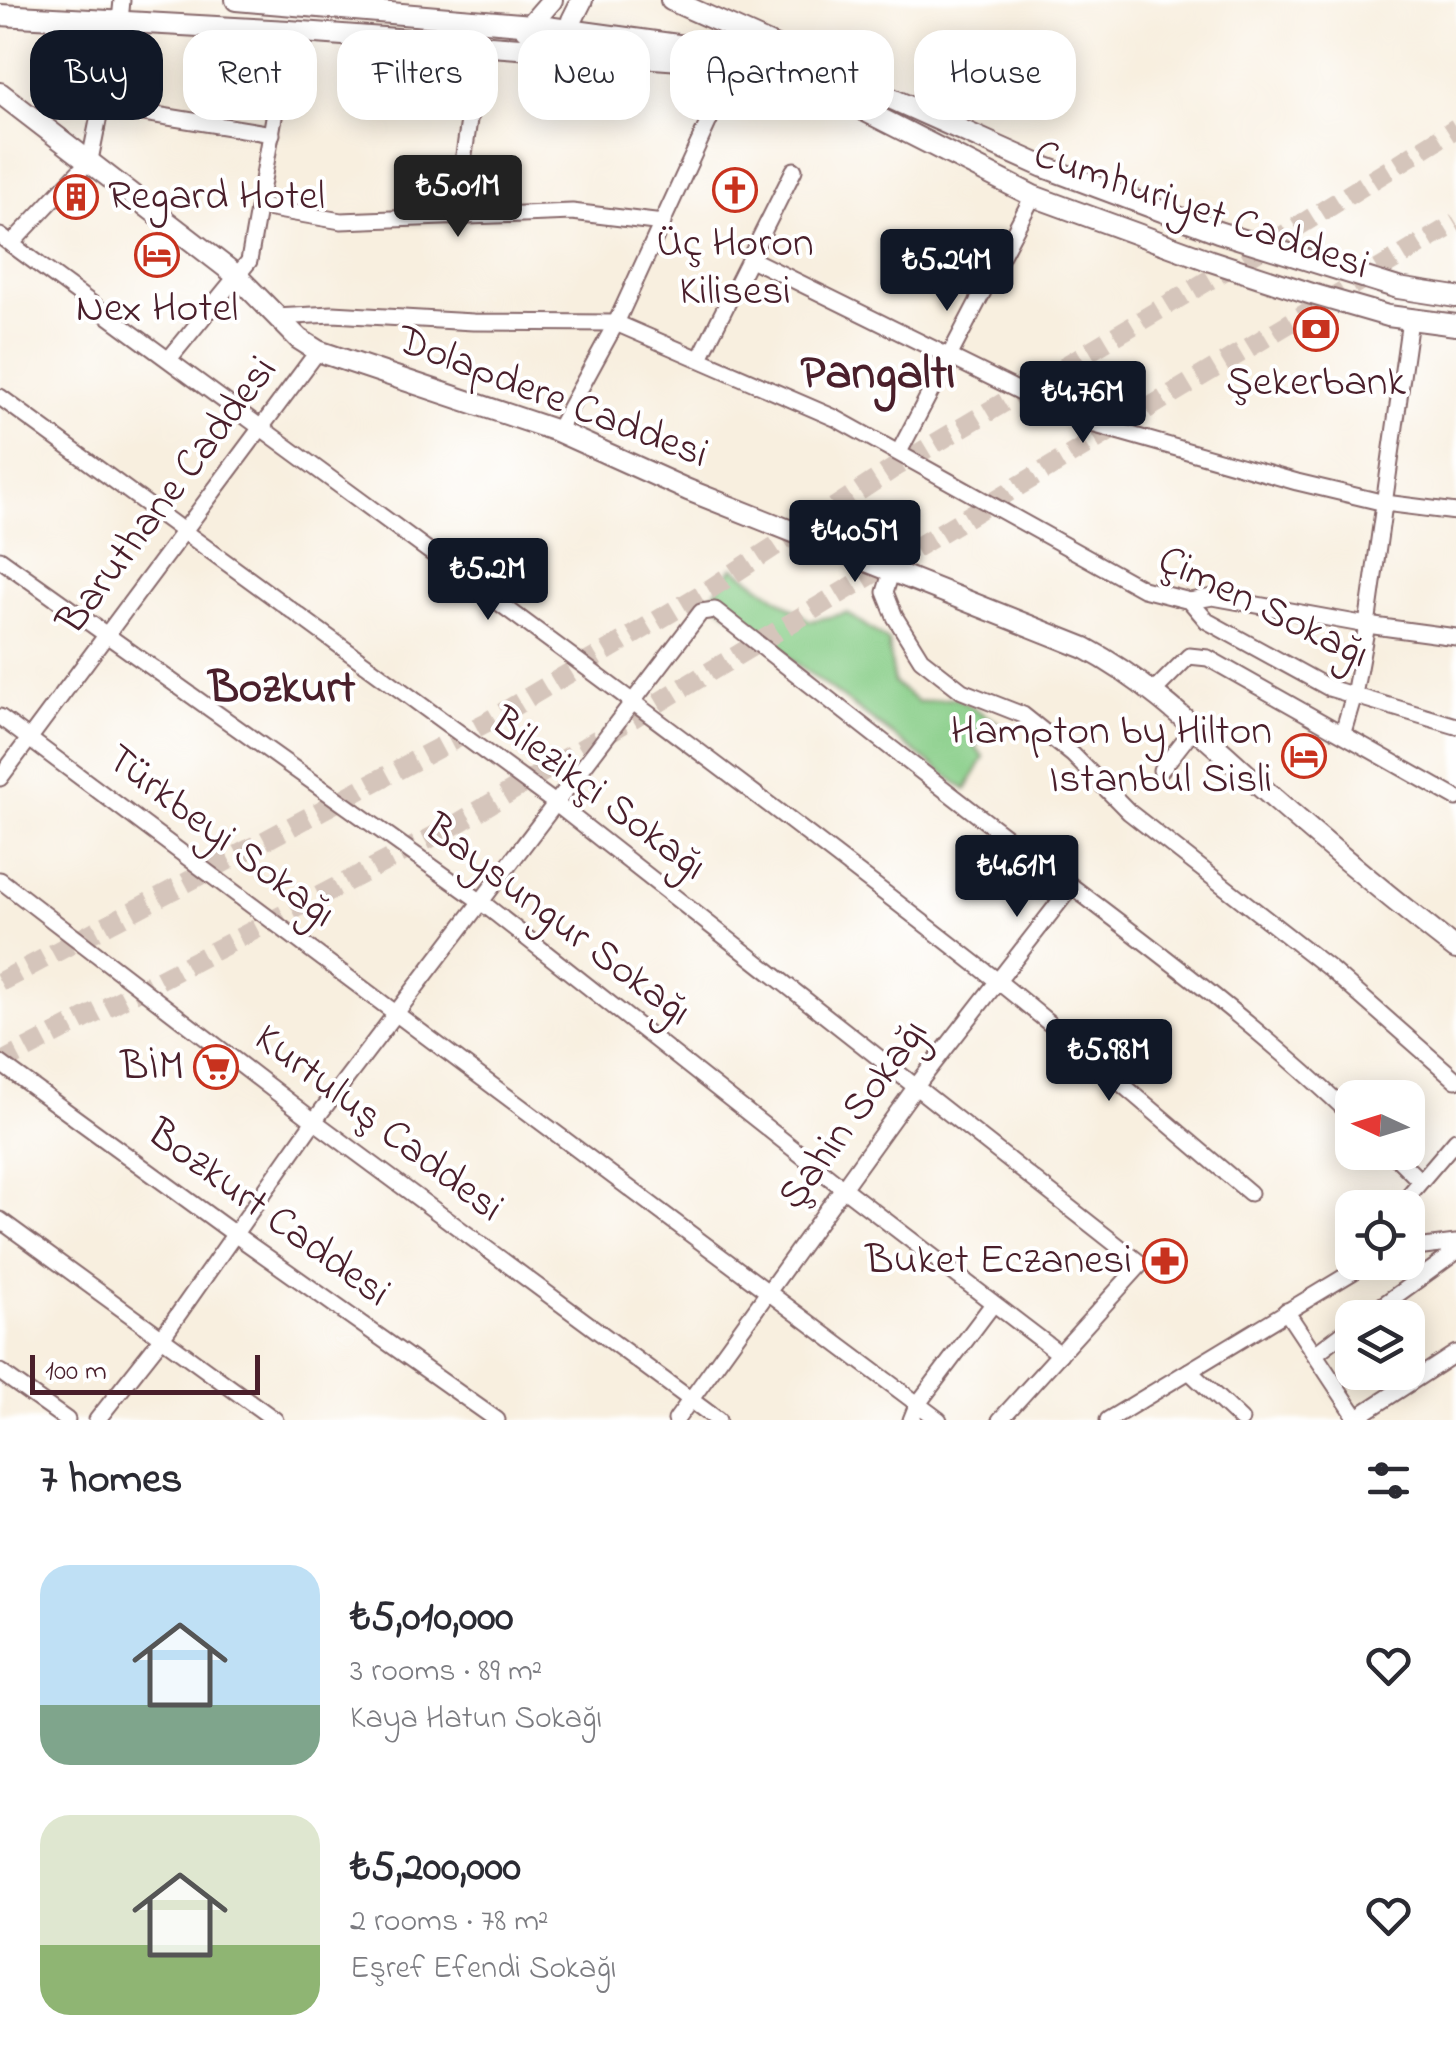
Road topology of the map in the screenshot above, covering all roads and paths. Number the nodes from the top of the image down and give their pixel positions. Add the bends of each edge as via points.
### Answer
1 (236, 0) edge
2 (552, 0) edge
3 (582, 0) edge
4 (654, 0) edge
5 (674, 2) edge
6 (121, 11) edge
7 (1, 16) edge
8 (532, 25) junction
9 (289, 30) edge
10 (572, 30) joint
11 (736, 30) edge
12 (498, 41) edge
13 (0, 93) edge
14 (894, 101) edge
15 (274, 120) edge
16 (472, 120) edge
17 (710, 120) edge
18 (883, 120) edge
19 (272, 134) junction
20 (90, 160) junction
21 (794, 170) dead end
22 (1033, 196) junction
23 (260, 207) junction
24 (455, 218) junction
25 (664, 223) junction
26 (6, 240) edge
27 (750, 258) junction
28 (236, 275) junction
29 (1456, 297) edge
30 (276, 317) junction
31 (1410, 320) junction
32 (616, 322) junction
33 (1456, 325) edge
34 (318, 351) junction
35 (951, 357) junction
36 (700, 358) junction
37 (168, 359) junction
38 (0, 396) edge
39 (263, 427) junction
40 (557, 431) junction
41 (898, 452) junction
42 (1385, 503) junction
43 (1456, 512) edge
44 (184, 533) junction
45 (0, 559) edge
46 (892, 573) junction
47 (1190, 601) junction
48 (1366, 625) junction
49 (108, 636) junction
50 (1456, 637) edge
51 (1154, 691) junction
52 (1354, 695) junction
53 (632, 703) junction
54 (0, 718) edge
55 (1456, 726) edge
56 (1194, 728) junction
57 (1342, 732) junction
58 (30, 739) junction
59 (1162, 770) dead end
60 (0, 778) edge
61 (1456, 798) edge
62 (556, 803) junction
63 (0, 880) edge
64 (1072, 886) junction
65 (480, 901) junction
66 (1456, 949) edge
67 (998, 982) junction
68 (398, 1014) junction
69 (0, 1063) edge
70 (1456, 1080) edge
71 (917, 1086) junction
72 (1335, 1100) edge
73 (314, 1121) junction
74 (1456, 1140) edge
75 (1409, 1170) edge
76 (1419, 1180) junction
77 (842, 1188) junction
78 (1412, 1190) edge
79 (1250, 1193) dead end
80 (0, 1220) edge
81 (233, 1233) junction
82 (1456, 1244) edge
83 (1425, 1247) edge
84 (1456, 1252) edge
85 (1335, 1279) edge
86 (769, 1292) junction
87 (1389, 1300) edge
88 (994, 1304) junction
89 (1286, 1311) junction
90 (161, 1339) junction
91 (1335, 1339) edge
92 (1456, 1353) edge
93 (1060, 1354) junction
94 (1315, 1354) junction
95 (1189, 1371) junction
96 (0, 1372) edge
97 (690, 1400) junction
98 (914, 1412) edge
99 (1236, 1419) edge
100 (1355, 1419) edge
101 (67, 1420) edge
102 (96, 1420) edge
103 (275, 1420) edge
104 (497, 1420) edge
105 (676, 1420) edge
106 (718, 1420) edge
107 (938, 1420) edge
108 (1000, 1420) edge
109 (1108, 1420) edge

1 - 8 main road
2 - 8 main road
3 - 10 main road
4 - 5 main road
5 - 11 main road
6 - 7 main road, Cumhuriyet Caddesi
6 - 9 main road, Cumhuriyet Caddesi
8 - 10 main road
8 - 12 main road
13 - 20 main road, Dolapdere Caddesi
14 - 29 main road, Cumhuriyet Caddesi via 1218,232 1398,288
15 - 19 street
16 - 24 street
17 - 25 street
18 - 22 main road, Cumhuriyet Caddesi
19 - 20 street via 100,106
19 - 23 street
20 - 26 street
20 - 28 main road, Dolapdere Caddesi
21 - 27 street
22 - 31 main road, Cumhuriyet Caddesi via 1211,261
22 - 35 street
23 - 24 street via 340,221
23 - 28 street via 249,261
24 - 25 street via 572,212
25 - 32 street
26 - 37 street
27 - 35 street
27 - 36 street
28 - 30 main road, Dolapdere Caddesi
28 - 37 street
30 - 32 street
30 - 34 main road, Dolapdere Caddesi
31 - 33 main road, Cumhuriyet Caddesi
31 - 42 street
32 - 36 street, Çimen Sokağı
32 - 40 street
34 - 39 street, Baruthane Caddesi
34 - 40 main road, Dolapdere Caddesi
35 - 41 street
35 - 42 street via 1078,420
36 - 41 street, Çimen Sokağı
37 - 39 street
38 - 44 street, Bilezikçi Sokağı
39 - 44 street, Baruthane Caddesi
39 - 53 street
40 - 46 main road, Dolapdere Caddesi
41 - 47 street, Çimen Sokağı via 1143,588
42 - 43 street
42 - 48 street
44 - 49 street, Baruthane Caddesi
44 - 62 street, Bilezikçi Sokağı
45 - 49 street, Baysungur Sokağı
46 - 51 main road, Dolapdere Caddesi via 1085,648
46 - 70 street via 885,592 921,659 962,691 1022,715 1073,754 1129,812 1330,969
47 - 48 street via 1212,596
47 - 52 street, Çimen Sokağı via 1207,621
48 - 50 street
48 - 52 street
49 - 58 street, Baruthane Caddesi
49 - 65 street, Baysungur Sokağı
51 - 56 main road, Dolapdere Caddesi
51 - 57 street via 1189,656 1208,658
52 - 55 street, Çimen Sokağı
52 - 57 street
53 - 62 street
53 - 64 street via 708,611
53 - 67 street
54 - 58 street, Türkbeyi Sokağı
56 - 59 street
56 - 66 main road, Dolapdere Caddesi
57 - 61 street
58 - 60 street, Baruthane Caddesi
58 - 68 street, Türkbeyi Sokağı
62 - 65 street
62 - 71 street, Bilezikçi Sokağı
63 - 73 street, Kurtuluş Caddesi
64 - 67 street, Şahin Sokağı
64 - 72 street
65 - 68 street
65 - 77 street, Baysungur Sokağı
67 - 71 street, Şahin Sokağı
67 - 79 street
68 - 73 street
68 - 86 street, Türkbeyi Sokağı
69 - 81 street, Bozkurt Caddesi
71 - 77 street, Şahin Sokağı
71 - 93 street, Bilezikçi Sokağı via 1142,1264
73 - 81 street
73 - 97 street, Kurtuluş Caddesi
74 - 76 street
75 - 76 street
76 - 78 street
77 - 86 street, Şahin Sokağı
77 - 88 street, Baysungur Sokağı
80 - 90 street
81 - 90 street
81 - 104 street, Bozkurt Caddesi
82 - 83 street
84 - 87 street
85 - 89 street
86 - 97 street, Şahin Sokağı
86 - 98 street, Türkbeyi Sokağı
88 - 93 street, Baysungur Sokağı
88 - 98 street
89 - 94 street
89 - 95 street
90 - 102 street
90 - 103 street
91 - 94 street
92 - 100 street
93 - 108 street
94 - 100 street
95 - 99 street
95 - 109 street
96 - 101 street
97 - 105 street, Şahin Sokağı
97 - 106 street, Kurtuluş Caddesi
98 - 107 street, Türkbeyi Sokağı

